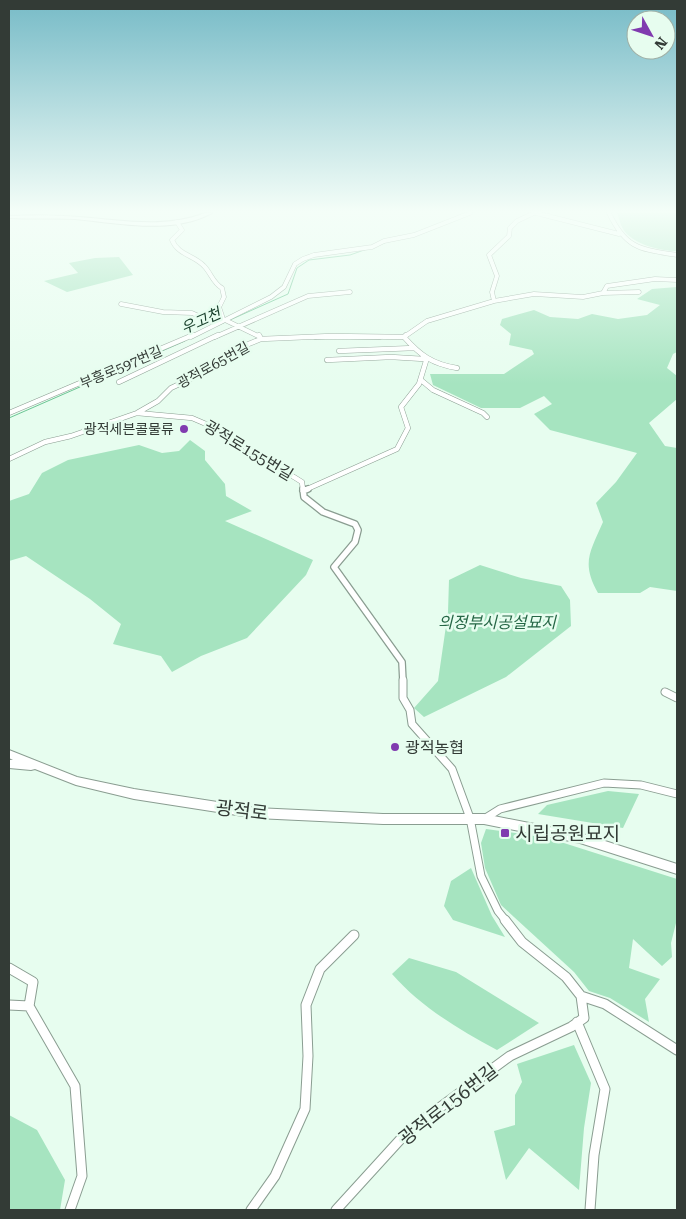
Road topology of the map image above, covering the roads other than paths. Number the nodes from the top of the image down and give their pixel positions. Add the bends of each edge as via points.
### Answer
1 (205, 270) edge
2 (292, 270) edge
3 (495, 270) edge
4 (677, 280) edge
5 (350, 292) dead end
6 (638, 292) dead end
7 (602, 293) junction
8 (494, 301) junction
9 (121, 304) dead end
10 (226, 321) junction
11 (239, 326) junction
12 (404, 337) junction
13 (261, 339) junction
14 (414, 348) junction
15 (339, 351) dead end
16 (327, 360) dead end
17 (425, 360) junction
18 (457, 368) dead end
19 (421, 380) junction
20 (119, 382) dead end
21 (138, 413) junction
22 (9, 414) edge
23 (486, 417) dead end
24 (9, 460) edge
25 (303, 490) junction
26 (665, 692) dead end
27 (677, 698) edge
28 (9, 754) edge
29 (9, 764) edge
30 (42, 768) junction
31 (677, 794) edge
32 (470, 818) junction
33 (484, 819) junction
34 (677, 869) edge
35 (354, 935) dead end
36 (9, 968) edge
37 (581, 996) junction
38 (9, 1005) edge
39 (29, 1006) junction
40 (578, 1022) junction
41 (677, 1050) edge
42 (70, 1210) edge
43 (251, 1210) edge
44 (336, 1210) edge
45 (590, 1210) edge

1 - 10 street via 214,284 222,288 224,297 219,307
2 - 10 street, 부흥로597번길 via 278,293
3 - 8 street
4 - 7 street via 612,285
5 - 11 street via 308,296
6 - 7 street
7 - 8 street via 578,297 534,294
8 - 12 street via 427,321
9 - 10 street
10 - 11 street
10 - 22 street, 부흥로597번길
11 - 13 street
11 - 20 street
12 - 13 street, 광적로65번길
12 - 14 street
13 - 21 street, 광적로65번길 via 171,388 158,402
14 - 15 street
14 - 17 street
16 - 17 street via 391,357
17 - 18 street via 438,366
17 - 19 street
19 - 23 street via 433,390
19 - 25 street via 401,407 408,428 397,449
21 - 24 street, 광적로65번길 via 45,442
21 - 25 street, 광적로155번길 via 192,418 213,427 302,482
25 - 32 street, 광적로155번길 via 304,497 323,512 355,524 358,530 355,542 334,567 402,662 403,698 410,710 412,724 452,769
26 - 27 street
28 - 30 main road, 광적로
29 - 30 main road
30 - 32 main road, 광적로 via 76,781 134,794 256,813 383,819
31 - 33 street, 광적로 via 641,785 604,783 500,810
32 - 33 main road, 광적로
32 - 37 street via 481,876 498,911 522,942 566,977
33 - 34 main road, 광적로 via 580,838
35 - 43 street via 320,969 306,1005 305,1108 275,1176
36 - 39 street via 33,982
37 - 40 street via 584,1018
37 - 41 street via 605,1004
38 - 39 street
39 - 42 street via 75,1086 82,1176
40 - 44 street, 광적로156번길 via 510,1056 408,1131
40 - 45 street via 605,1089 594,1155

